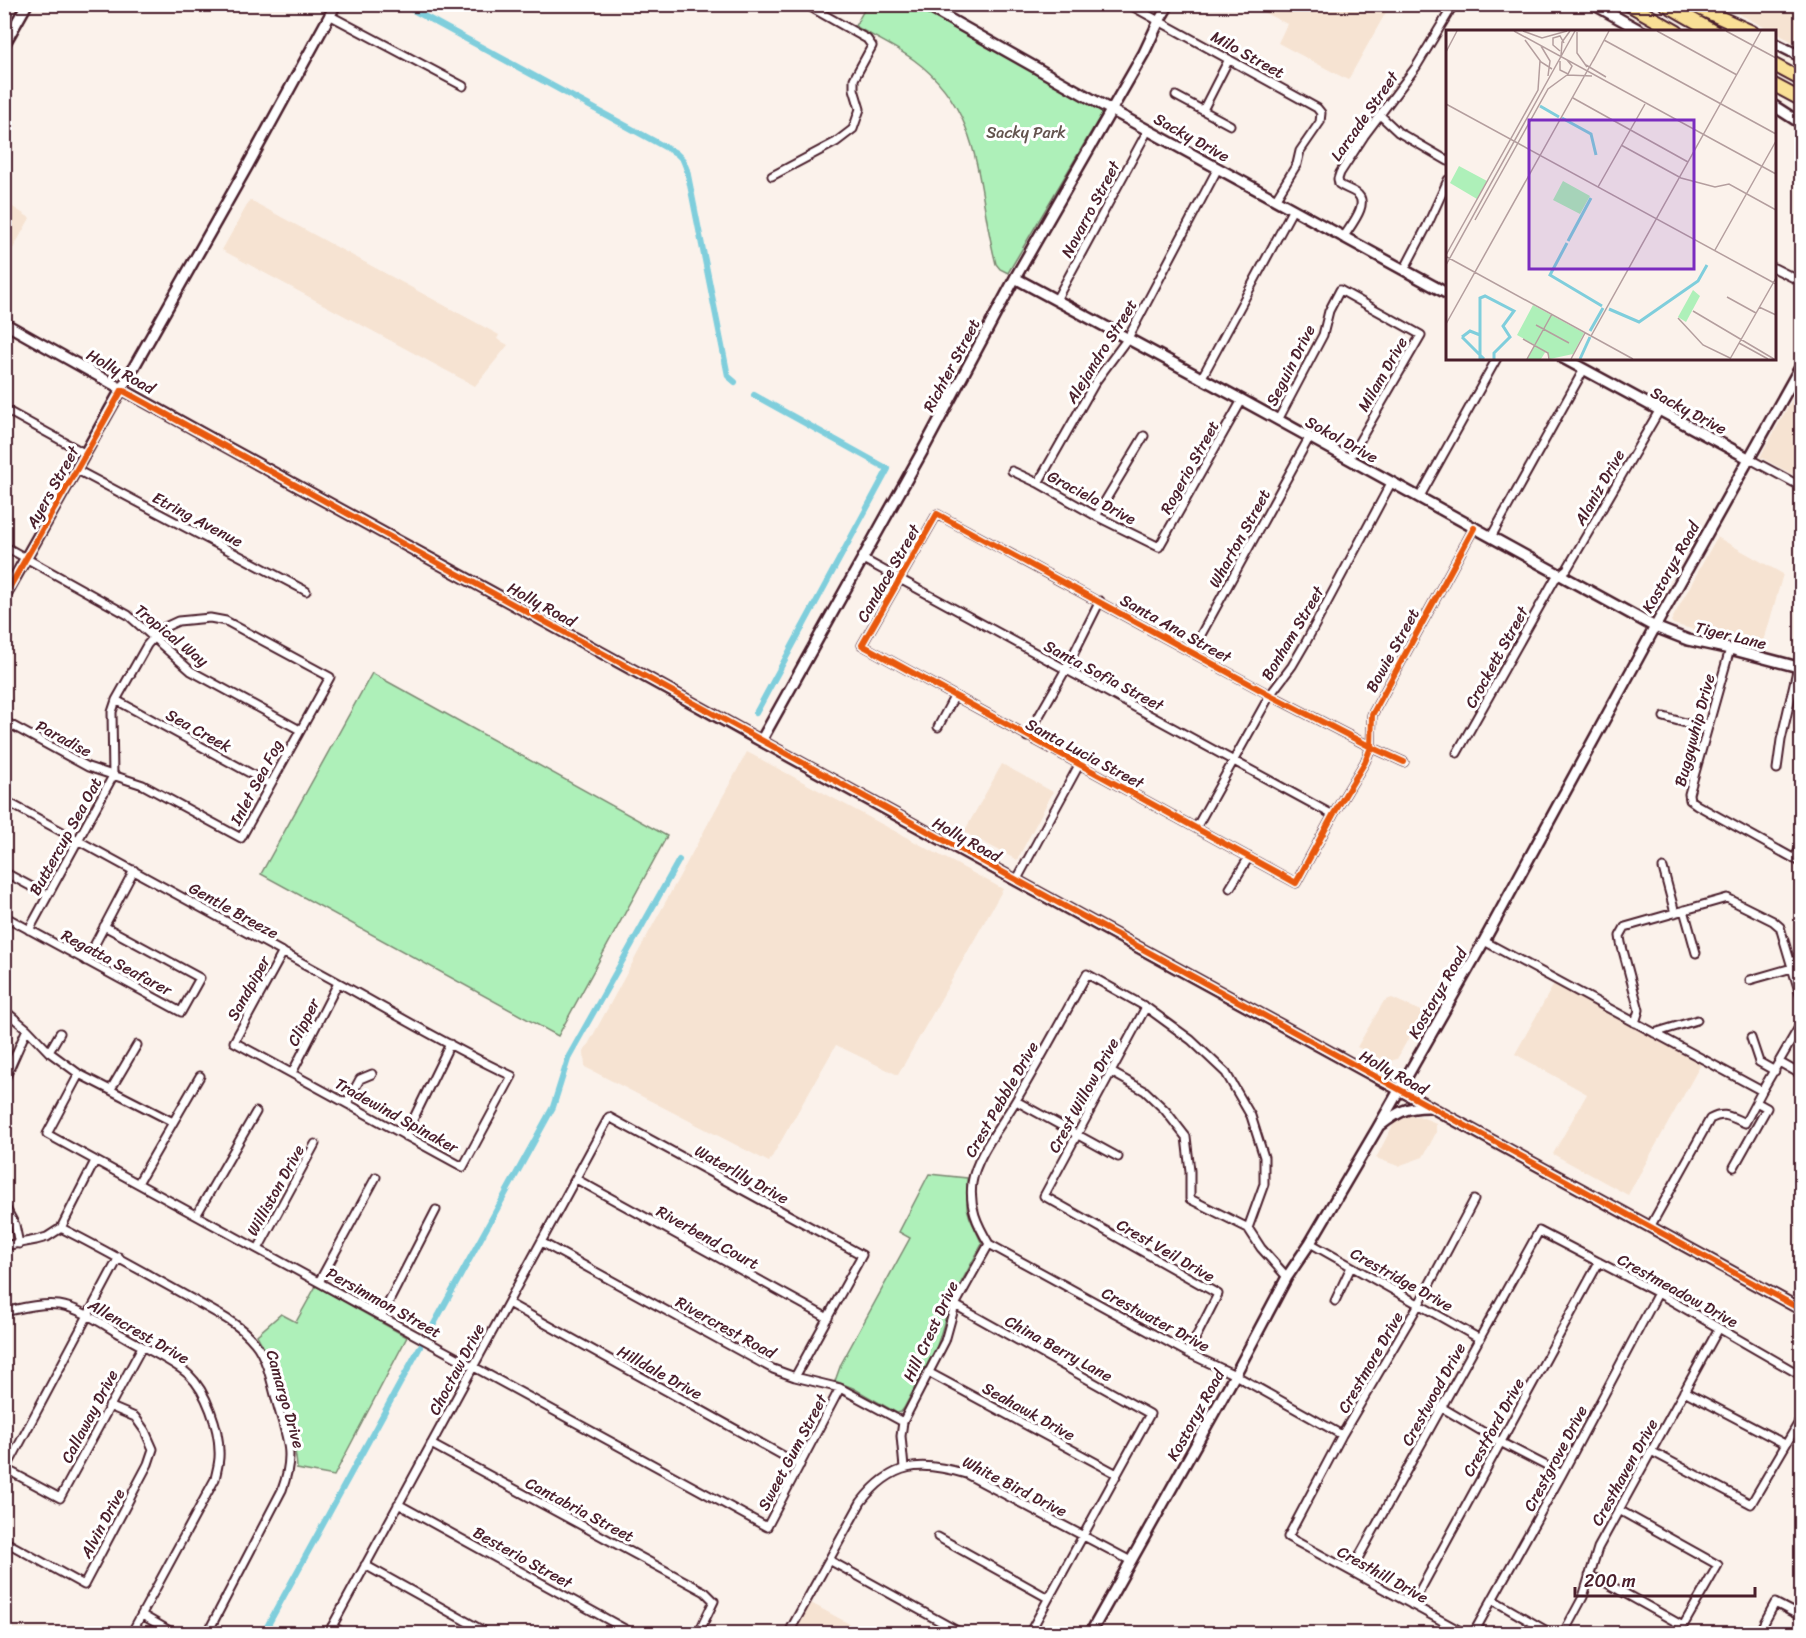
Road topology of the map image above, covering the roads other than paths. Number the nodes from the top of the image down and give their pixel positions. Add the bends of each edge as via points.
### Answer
1 (27, 4) edge
2 (336, 4) edge
3 (805, 4) edge
4 (923, 4) edge
5 (1128, 4) edge
6 (1169, 4) edge
7 (1454, 4) edge
8 (1593, 4) edge
9 (1628, 4) edge
10 (1665, 4) edge
11 (1689, 4) edge
12 (1703, 4) edge
13 (330, 15) junction
14 (1159, 21) junction
15 (1639, 30) edge
16 (1674, 30) edge
17 (1710, 30) edge
18 (1748, 30) edge
19 (1749, 30) edge
20 (1776, 44) edge
21 (4, 45) edge
22 (1802, 57) edge
23 (1229, 59) junction
24 (1776, 66) edge
25 (1802, 80) edge
26 (463, 86) dead end
27 (1776, 86) edge
28 (1176, 96) dead end
29 (1802, 100) edge
30 (1776, 107) edge
31 (1111, 110) junction
32 (1203, 110) junction
33 (1381, 116) junction
34 (1802, 124) edge
35 (1230, 125) dead end
36 (1148, 130) junction
37 (1446, 160) edge
38 (1218, 168) junction
39 (772, 176) dead end
40 (1446, 184) edge
41 (1275, 200) junction
42 (1293, 209) junction
43 (1343, 238) junction
44 (1776, 269) edge
45 (1404, 270) junction
46 (1015, 278) junction
47 (1802, 282) edge
48 (1446, 293) edge
49 (1056, 300) junction
50 (4, 323) edge
51 (1421, 335) joint
52 (1128, 338) junction
53 (1496, 360) edge
54 (1566, 360) edge
55 (1802, 364) edge
56 (1583, 371) junction
57 (1201, 379) junction
58 (122, 390) junction
59 (1242, 400) junction
60 (4, 409) edge
61 (1659, 411) junction
62 (1278, 420) junction
63 (1144, 436) dead end
64 (1309, 438) junction
65 (86, 454) junction
66 (1748, 458) junction
67 (1349, 459) junction
68 (77, 470) junction
69 (1012, 471) dead end
70 (1038, 483) junction
71 (1391, 483) junction
72 (1802, 487) edge
73 (1419, 498) junction
74 (937, 514) joint
75 (1096, 516) junction
76 (1474, 528) junction
77 (1491, 537) junction
78 (4, 546) edge
79 (1159, 548) joint
80 (27, 559) junction
81 (863, 559) junction
82 (1560, 575) junction
83 (899, 580) junction
84 (306, 591) dead end
85 (4, 597) edge
86 (1100, 601) junction
87 (1655, 627) junction
88 (154, 637) junction
89 (862, 645) joint
90 (1730, 649) junction
91 (1802, 649) edge
92 (1192, 651) junction
93 (1799, 668) edge
94 (1065, 669) junction
95 (330, 677) joint
96 (1270, 695) junction
97 (954, 697) junction
98 (116, 699) junction
99 (1664, 717) dead end
100 (4, 721) edge
101 (938, 727) dead end
102 (1707, 729) junction
103 (300, 730) junction
104 (1027, 737) junction
105 (761, 741) junction
106 (1371, 747) junction
107 (1457, 753) dead end
108 (1234, 760) junction
109 (1404, 762) dead end
110 (1079, 765) junction
111 (1777, 769) dead end
112 (113, 776) junction
113 (270, 784) junction
114 (4, 800) edge
115 (1333, 814) junction
116 (1196, 828) junction
117 (78, 840) junction
118 (1802, 846) edge
119 (1249, 857) junction
120 (1794, 859) junction
121 (1802, 863) edge
122 (1663, 868) dead end
123 (134, 870) junction
124 (4, 872) edge
125 (1016, 881) junction
126 (1296, 883) joint
127 (1230, 888) dead end
128 (47, 895) junction
129 (1684, 910) junction
130 (1675, 913) junction
131 (4, 916) edge
132 (104, 926) junction
133 (28, 930) junction
134 (1484, 941) junction
135 (284, 952) junction
136 (1696, 953) dead end
137 (86, 961) junction
138 (1792, 968) junction
139 (1798, 978) edge
140 (1750, 980) dead end
141 (339, 983) junction
142 (1802, 1001) edge
143 (1146, 1007) junction
144 (4, 1010) edge
145 (1697, 1020) dead end
146 (1802, 1022) edge
147 (1635, 1023) junction
148 (27, 1029) junction
149 (60, 1033) dead end
150 (1654, 1033) junction
151 (1751, 1038) dead end
152 (450, 1044) junction
153 (137, 1045) dead end
154 (49, 1052) junction
155 (1779, 1062) junction
156 (1775, 1071) junction
157 (1111, 1072) junction
158 (292, 1073) junction
159 (80, 1074) junction
160 (372, 1074) dead end
161 (1802, 1075) edge
162 (200, 1076) dead end
163 (4, 1081) edge
164 (111, 1089) junction
165 (1399, 1090) junction
166 (1762, 1091) junction
167 (1016, 1101) junction
168 (1756, 1102) junction
169 (347, 1103) junction
170 (1429, 1107) junction
171 (255, 1112) dead end
172 (609, 1117) joint
173 (173, 1122) junction
174 (1745, 1123) junction
175 (1377, 1129) junction
176 (1754, 1131) junction
177 (1077, 1134) junction
178 (405, 1136) junction
179 (315, 1144) dead end
180 (1118, 1157) dead end
181 (95, 1161) junction
182 (1734, 1167) dead end
183 (376, 1177) dead end
184 (576, 1179) junction
185 (138, 1183) junction
186 (1044, 1196) joint
187 (1474, 1200) dead end
188 (4, 1205) edge
189 (436, 1210) dead end
190 (196, 1214) junction
191 (1650, 1227) junction
192 (61, 1228) junction
193 (1248, 1228) junction
194 (1539, 1231) joint
195 (541, 1242) junction
196 (1310, 1243) junction
197 (19, 1244) junction
198 (989, 1244) junction
199 (4, 1246) edge
200 (258, 1249) junction
201 (119, 1257) junction
202 (1599, 1262) junction
203 (1352, 1267) junction
204 (1287, 1277) junction
205 (319, 1282) junction
206 (1658, 1293) junction
207 (1335, 1301) dead end
208 (508, 1304) junction
209 (955, 1305) junction
210 (1419, 1305) junction
211 (1802, 1310) edge
212 (4, 1312) edge
213 (88, 1315) junction
214 (381, 1317) junction
215 (828, 1318) junction
216 (1719, 1328) junction
217 (1480, 1339) junction
218 (142, 1347) junction
219 (1188, 1353) junction
220 (473, 1366) junction
221 (928, 1372) junction
222 (1235, 1375) junction
223 (1802, 1376) edge
224 (795, 1377) junction
225 (840, 1388) junction
226 (1684, 1391) junction
227 (109, 1406) junction
228 (1441, 1407) junction
229 (1802, 1417) edge
230 (903, 1422) junction
231 (1342, 1435) junction
232 (1500, 1442) junction
233 (431, 1444) junction
234 (1785, 1444) junction
235 (1651, 1451) junction
236 (800, 1465) junction
237 (5, 1468) edge
238 (904, 1468) junction
239 (1116, 1474) junction
240 (1562, 1474) junction
241 (398, 1504) junction
242 (1619, 1510) junction
243 (767, 1527) joint
244 (1083, 1536) junction
245 (1288, 1537) joint
246 (938, 1538) dead end
247 (4, 1541) edge
248 (829, 1560) junction
249 (1131, 1561) junction
250 (365, 1565) junction
251 (1352, 1571) junction
252 (1589, 1576) junction
253 (1048, 1598) junction
254 (1493, 1600) junction
255 (1412, 1605) junction
256 (142, 1615) junction
257 (1802, 1617) edge
258 (332, 1626) junction
259 (131, 1634) edge
260 (175, 1634) edge
261 (207, 1634) edge
262 (327, 1634) edge
263 (345, 1634) edge
264 (489, 1634) edge
265 (634, 1634) edge
266 (698, 1634) edge
267 (788, 1634) edge
268 (963, 1634) edge
269 (1029, 1634) edge
270 (1090, 1634) edge
271 (1466, 1634) edge
272 (1473, 1634) edge
273 (1552, 1634) edge
274 (1563, 1634) edge
275 (1758, 1634) edge

1 - 21 main road
2 - 13 main road, Ayers Street
3 - 39 street via 867,39 872,46 854,79 860,109 853,129 836,142
4 - 31 main road, Sacky Drive
5 - 14 street, Milo Street
6 - 14 main road, Richter Street
7 - 33 street, Larcade Street
8 - 15 main road
9 - 16 highway
10 - 17 highway
11 - 18 highway
12 - 19 main road
13 - 26 street
13 - 58 main road, Ayers Street
14 - 23 street, Milo Street
14 - 31 main road, Richter Street
20 - 22 main road
23 - 32 street, Sacky Drive
23 - 41 street, Milo Street via 1321,113 1320,122
24 - 25 highway
27 - 29 highway
28 - 32 street
30 - 34 main road
31 - 36 main road, Sacky Drive
31 - 46 main road, Richter Street
32 - 35 street
33 - 37 street via 1398,132
33 - 43 street, Larcade Street via 1338,179 1339,184 1355,192 1363,202
36 - 38 main road, Sacky Drive
36 - 49 street, Navarro Street
38 - 41 main road, Sacky Drive
38 - 52 street, Alejandro Street
40 - 45 street
41 - 42 main road, Sacky Drive
42 - 43 main road, Sacky Drive
42 - 57 street
43 - 45 main road, Sacky Drive
44 - 47 street
45 - 48 main road, Sacky Drive
46 - 49 main road, Sokol Drive
46 - 81 main road, Richter Street
49 - 52 main road, Sokol Drive
50 - 58 main road, Holly Road
51 - 62 street, Seguin Drive via 1340,290 1323,335
51 - 67 street, Milam Drive
52 - 57 main road, Sokol Drive
52 - 70 street, Alejandro Street via 1096,381
53 - 73 street
54 - 56 main road, Sacky Drive
55 - 66 main road, Kostoryz Road
56 - 61 main road, Sacky Drive
56 - 77 street
57 - 59 main road, Sokol Drive
58 - 65 main road, Ayers Street
58 - 105 main road, Holly Road
59 - 62 main road, Sokol Drive
59 - 79 street, Rogerio Street
60 - 65 street
61 - 66 main road, Sacky Drive
61 - 82 street, Alaniz Drive
62 - 64 main road, Sokol Drive
63 - 75 street
64 - 67 main road, Sokol Drive
64 - 92 street, Wharton Street
65 - 68 main road, Ayers Street
66 - 72 street, Sacky Drive
66 - 87 main road, Kostoryz Road
67 - 71 main road, Sokol Drive
68 - 80 main road, Ayers Street
68 - 84 street, Etring Avenue
69 - 70 street, Graciela Drive
70 - 75 street, Graciela Drive
71 - 73 main road, Sokol Drive
71 - 96 street, Bonham Street via 1306,642
73 - 76 main road, Sokol Drive
74 - 83 street, Candace Street
74 - 86 street, Santa Ana Street
75 - 79 street, Graciela Drive
76 - 77 main road, Sokol Drive
76 - 106 street, Bowie Street via 1372,715
77 - 82 main road, Sokol Drive
78 - 80 street, Tropical Way
80 - 85 main road, Ayers Street
80 - 88 street, Tropical Way via 128,615
81 - 83 street, Santa Sofia Street
81 - 105 main road, Richter Street
82 - 87 main road, Sokol Drive
82 - 107 street, Crockett Street
83 - 89 street, Candace Street
83 - 94 street, Santa Sofia Street
86 - 92 street, Santa Ana Street
86 - 94 street
87 - 90 main road, Tiger Lane via 1688,640
87 - 134 main road, Kostoryz Road
88 - 95 street, Buttercup Sea Oat via 178,621 226,621
88 - 98 street, Buttercup Sea Oat
88 - 103 street, Tropical Way via 191,671
89 - 97 street, Santa Lucia Street
90 - 93 main road, Tiger Lane
90 - 102 street, Buggywhip Drive
91 - 93 street
92 - 96 street, Santa Ana Street
93 - 111 street
94 - 104 street
94 - 108 street, Santa Sofia Street
95 - 103 street, Inlet Sea Fog
96 - 106 street, Santa Ana Street
96 - 108 street, Bonham Street
97 - 101 street
97 - 104 street, Santa Lucia Street
98 - 112 street, Buttercup Sea Oat via 112,718
98 - 113 street, Sea Creek
99 - 102 street
100 - 112 street, Paradise
102 - 120 street, Buggywhip Drive via 1690,800
103 - 113 street, Inlet Sea Fog
104 - 110 street, Santa Lucia Street
105 - 125 main road, Holly Road
106 - 109 street, Santa Ana Street
106 - 115 street, Bowie Street
108 - 115 street, Santa Sofia Street
108 - 116 street, Bonham Street
110 - 116 street, Santa Lucia Street
110 - 125 street
112 - 113 street, Inlet Sea Fog via 143,784 241,838
112 - 117 street, Buttercup Sea Oat
114 - 117 street, Gentle Breeze
115 - 126 street, Bowie Street
116 - 119 street, Santa Lucia Street
117 - 123 street, Gentle Breeze
117 - 128 street, Buttercup Sea Oat
118 - 120 street
119 - 126 street, Santa Lucia Street
119 - 127 street
120 - 121 street, Buggywhip Drive
122 - 130 street
123 - 132 street
123 - 135 street, Gentle Breeze
124 - 128 street
125 - 165 main road, Holly Road
128 - 133 street, Buttercup Sea Oat
129 - 130 street
129 - 136 street
129 - 138 street via 1727,898 1773,921 1780,927
130 - 147 street via 1625,927 1620,936 1639,1010
131 - 133 street, Regatta Seafarer
132 - 137 street
132 - 137 street, Regatta Seafarer via 200,978 181,1012
133 - 137 street, Regatta Seafarer
134 - 147 street
134 - 165 main road, Kostoryz Road
135 - 141 street, Gentle Breeze
135 - 158 street, Sandpiper via 234,1042
138 - 139 street
138 - 140 street
139 - 142 street
141 - 152 street, Gentle Breeze
141 - 158 street, Clipper
143 - 157 street, Crest Willow Drive
143 - 167 street, Crest Pebble Drive via 1087,974
143 - 193 street via 1191,1040 1226,1073 1251,1116 1264,1157 1264,1184
144 - 148 street
145 - 150 street
146 - 155 street
147 - 150 street
148 - 154 street
148 - 163 street
149 - 154 street
150 - 166 street
151 - 156 street via 1759,1062
152 - 178 street
152 - 178 street, Tradewind Spinaker via 512,1076 463,1167
153 - 164 street
154 - 159 street
155 - 156 street
155 - 161 street
156 - 166 street
157 - 177 street, Crest Willow Drive
157 - 193 street via 1145,1091 1186,1137 1190,1199
158 - 169 street, Tradewind Spinaker
159 - 164 street
159 - 181 street, Persimmon Street via 47,1134
160 - 169 street via 360,1079
162 - 173 street
164 - 173 street
165 - 170 main road, Holly Road
165 - 175 main road, Kostoryz Road
166 - 168 street
167 - 177 street
167 - 198 street, Crest Pebble Drive via 979,1161 972,1182 971,1203
168 - 174 street
168 - 176 street via 1767,1108
169 - 178 street, Tradewind Spinaker
170 - 175 main road via 1401,1110
170 - 191 main road, Holly Road
171 - 190 street
172 - 184 street, Choctaw Drive
172 - 215 street, Waterlily Drive via 862,1255
173 - 185 street
174 - 176 street
174 - 191 street via 1725,1115 1710,1119
175 - 196 main road, Kostoryz Road
176 - 182 street
177 - 180 street
177 - 186 street, Crest Willow Drive
179 - 200 street, Williston Drive
181 - 185 street, Persimmon Street
181 - 192 street
183 - 205 street
184 - 195 street, Choctaw Drive
184 - 215 street, Riverbend Court
185 - 190 street, Persimmon Street
186 - 219 street, Crest Veil Drive via 1218,1294
187 - 210 street, Crestmore Drive
188 - 197 street via 15,1225
189 - 214 street
190 - 200 street, Persimmon Street
191 - 211 main road, Holly Road
192 - 197 street via 46,1237
192 - 201 street, Camargo Drive
193 - 204 street
194 - 202 street, Crestmeadow Drive
194 - 217 street, Crestwood Drive
195 - 208 street, Choctaw Drive
195 - 224 street, Rivercrest Road via 773,1369
196 - 203 street, Crestridge Drive
196 - 204 main road, Kostoryz Road
197 - 199 street
198 - 209 street, Hill Crest Drive
198 - 219 street, Crestwater Drive
200 - 205 street, Persimmon Street
201 - 213 street
201 - 261 street, Camargo Drive via 236,1325 255,1343 266,1365 288,1440 289,1473 282,1490
202 - 206 street, Crestmeadow Drive
202 - 232 street, Crestford Drive
203 - 207 street
203 - 210 street, Crestridge Drive
204 - 222 main road, Kostoryz Road
205 - 214 street, Persimmon Street
206 - 216 street, Crestmeadow Drive
206 - 240 street, Crestgrove Drive
208 - 220 street, Choctaw Drive
208 - 236 street, Hilldale Drive
209 - 221 street, Hill Crest Drive via 945,1341
209 - 239 street, China Berry Lane via 1150,1414
210 - 217 street, Crestridge Drive
210 - 231 street, Crestmore Drive
212 - 213 street, Allencrest Drive via 61,1305
213 - 218 street, Allencrest Drive
213 - 237 street
214 - 220 street, Persimmon Street
215 - 224 street
216 - 223 street, Crestmeadow Drive
216 - 226 street, Cresthaven Drive
217 - 228 street, Crestwood Drive
218 - 227 street, Callaway Drive
218 - 256 street, Allencrest Drive via 189,1375 204,1396 220,1450 215,1479
219 - 222 street, Crestwater Drive
220 - 233 street, Choctaw Drive
220 - 243 street, Persimmon Street
221 - 230 street, Hill Crest Drive
221 - 239 street, Seahawk Drive
222 - 231 street, Crestwater Drive
222 - 249 main road, Kostoryz Road
224 - 225 street, Rivercrest Road
225 - 230 street, Rivercrest Road
225 - 236 street, Sweet Gum Street
226 - 234 street
226 - 235 street, Cresthaven Drive
227 - 237 street, Callaway Drive via 60,1498
227 - 247 street, Alvin Drive via 135,1417 153,1449 84,1585
228 - 232 street
228 - 251 street, Crestwood Drive
229 - 234 street
230 - 238 street, Hill Crest Drive
231 - 245 street, Crestmore Drive
232 - 240 street
232 - 255 street, Crestford Drive
233 - 241 street, Choctaw Drive
233 - 266 street, Cantabria Street via 705,1592 714,1601
234 - 235 street via 1751,1504
235 - 242 street, Cresthaven Drive
236 - 243 street, Sweet Gum Street
238 - 244 street, White Bird Drive via 944,1467 966,1474
238 - 248 street, White Bird Drive via 870,1490
239 - 244 street
240 - 254 street, Crestgrove Drive
241 - 250 street, Choctaw Drive
241 - 265 street, Besterio Street
242 - 252 street, Cresthaven Drive via 1598,1548
242 - 252 street via 1718,1565 1683,1626
244 - 249 street, White Bird Drive
244 - 253 street
245 - 251 street, Cresthill Drive
246 - 253 street
248 - 267 street, White Bird Drive
248 - 268 street
249 - 270 main road, Kostoryz Road
250 - 258 street, Choctaw Drive
250 - 264 street
251 - 255 street, Cresthill Drive
252 - 274 street, Cresthaven Drive
253 - 269 street
254 - 272 street, Crestgrove Drive
254 - 273 street
255 - 271 street, Cresthill Drive
256 - 259 street, Allencrest Drive
256 - 260 street
257 - 275 street via 1775,1603
258 - 262 street, Choctaw Drive
258 - 263 street

